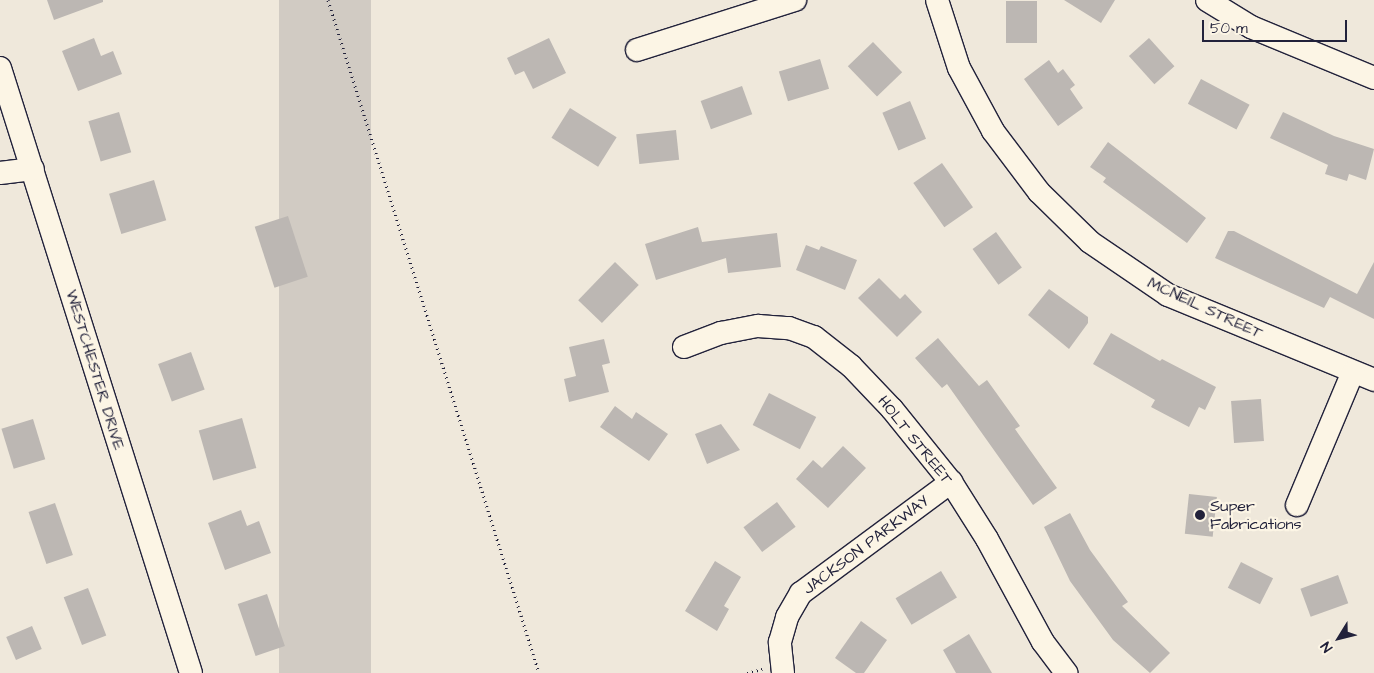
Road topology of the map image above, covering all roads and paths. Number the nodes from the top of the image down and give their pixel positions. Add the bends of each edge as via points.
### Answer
1 (328, 0) edge
2 (795, 0) edge
3 (937, 0) edge
4 (1207, 0) edge
5 (637, 50) dead end
6 (0, 68) edge
7 (1374, 78) edge
8 (33, 169) junction
9 (0, 173) edge
10 (684, 347) dead end
11 (1353, 372) junction
12 (1374, 380) edge
13 (951, 482) junction
14 (1297, 505) dead end
15 (191, 673) edge
16 (539, 673) edge
17 (782, 673) edge
18 (1066, 673) edge

1 - 16 path
2 - 5 street
3 - 11 street, MCNEIL STREET via 959,68 993,130 1039,192 1090,242 1168,295
4 - 7 street via 1251,27
6 - 8 street, WESTCHESTER DRIVE
8 - 9 street
8 - 15 street, WESTCHESTER DRIVE
10 - 13 street, HOLT STREET via 721,333 758,326 789,328 814,337 851,366 892,409
11 - 12 street, MCNEIL STREET
11 - 14 street
13 - 17 street, JACKSON PARKWAY via 801,593 787,617 780,642
13 - 18 street, HOLT STREET via 987,538 1043,642

